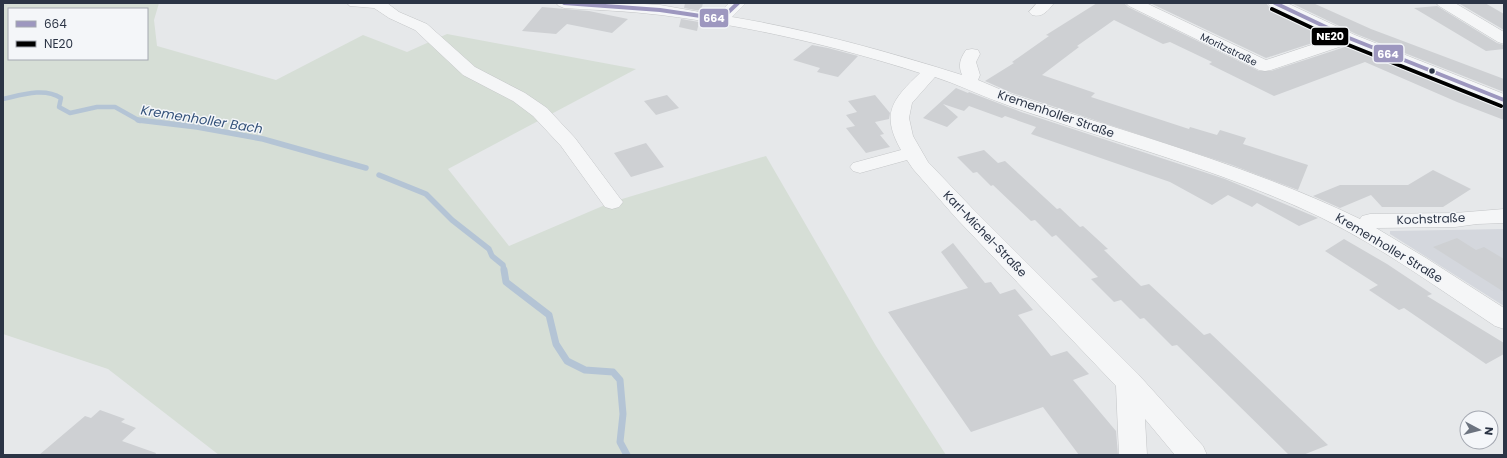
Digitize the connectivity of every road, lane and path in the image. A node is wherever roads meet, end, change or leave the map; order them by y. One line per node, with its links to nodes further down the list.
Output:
1 (355, 3): 2 (street)
2 (377, 3): 17 (street)
3 (571, 3): 8 (street, Kremenholler Straße)
4 (738, 3): 8 (street)
5 (1134, 3): 9 (street, Moritzstraße)
6 (1275, 3): 9 (street)
7 (1444, 3): 10 (street)
8 (721, 20): 12 (street, Kremenholler Straße)
9 (1349, 38): 14 (street)
10 (1504, 39)
11 (972, 54): 13 (street)
12 (932, 72): 13 (street, Kremenholler Straße); 15 (street, Karl-Michel-Straße)
13 (968, 82): 19 (street, Kremenholler Straße)
14 (1504, 100)
15 (912, 153): 16 (street); 21 (street, Karl-Michel-Straße)
16 (860, 167)
17 (612, 202)
18 (1504, 216): 19 (street, Kochstraße)
19 (1363, 230): 20 (street, Kremenholler Straße)
20 (1504, 320)
21 (1128, 382): 22 (street); 23 (street, Karl-Michel-Straße)
22 (1133, 455)
23 (1193, 455)

